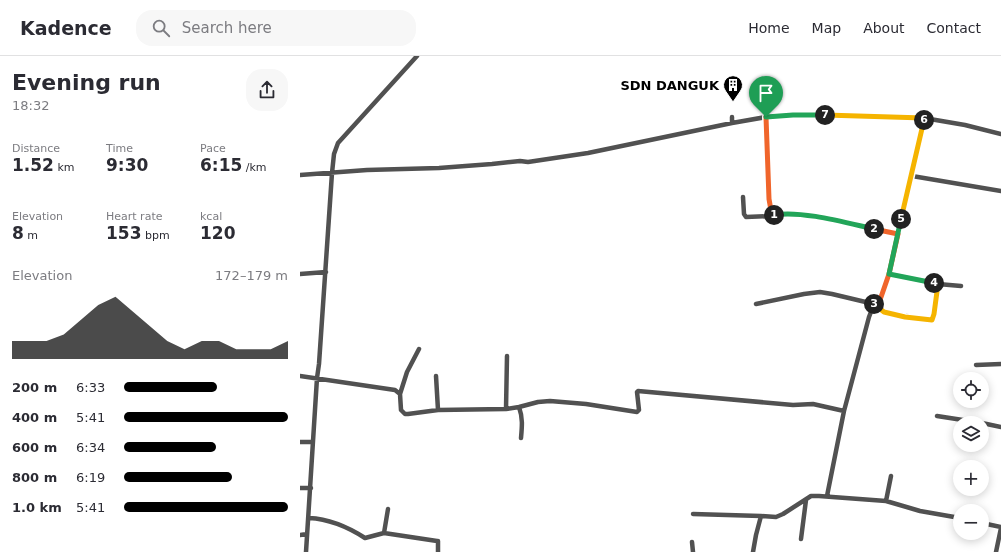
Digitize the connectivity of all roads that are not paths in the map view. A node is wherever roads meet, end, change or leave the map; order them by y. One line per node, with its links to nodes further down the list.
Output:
1 (417, 56): 7 (street)
2 (732, 117): 5 (street)
3 (766, 117): 4 (street); 5 (street); 12 (street)
4 (924, 118): 6 (street); 9 (street)
5 (732, 123): 7 (street)
6 (1001, 134)
7 (332, 173): 8 (street); 14 (street)
8 (300, 175)
9 (912, 176): 10 (street); 13 (street)
10 (1001, 191)
11 (743, 197): 12 (street)
12 (772, 216): 13 (street)
13 (898, 234): 16 (street)
14 (326, 272): 15 (street); 27 (street)
15 (300, 274)
16 (889, 274): 17 (street); 20 (street)
17 (938, 284): 18 (street); 20 (street)
18 (961, 286)
19 (756, 304): 20 (street)
20 (874, 304): 32 (street)
21 (419, 349): 28 (street)
22 (507, 356): 30 (street)
23 (1001, 364): 24 (street)
24 (976, 365)
25 (300, 376): 27 (street)
26 (436, 376): 31 (street)
27 (317, 378): 28 (street); 39 (street)
28 (400, 394): 31 (street)
29 (519, 407): 30 (street); 32 (street); 37 (street)
30 (506, 409): 31 (street)
31 (438, 410)
32 (844, 411): 43 (street)
33 (937, 416): 34 (street)
34 (953, 418)
35 (989, 424): 36 (street)
36 (1001, 426)
37 (521, 438)
38 (300, 442): 39 (street)
39 (313, 442): 42 (street)
40 (891, 476): 45 (street)
41 (300, 488): 42 (street)
42 (311, 488): 50 (street)
43 (827, 496): 44 (street); 45 (street)
44 (806, 500): 48 (street); 56 (street)
45 (886, 501): 49 (street)
46 (388, 509): 53 (street)
47 (693, 514): 48 (street)
48 (761, 516): 61 (street)
49 (953, 517)
50 (309, 518): 53 (street); 54 (street)
51 (989, 525): 52 (street)
52 (1001, 528): 62 (street)
53 (384, 533): 59 (street)
54 (307, 534): 55 (street); 58 (street)
55 (300, 535)
56 (801, 539)
57 (692, 542): 60 (street)
58 (306, 552)
59 (438, 552)
60 (693, 552)
61 (753, 552)
62 (996, 552)

